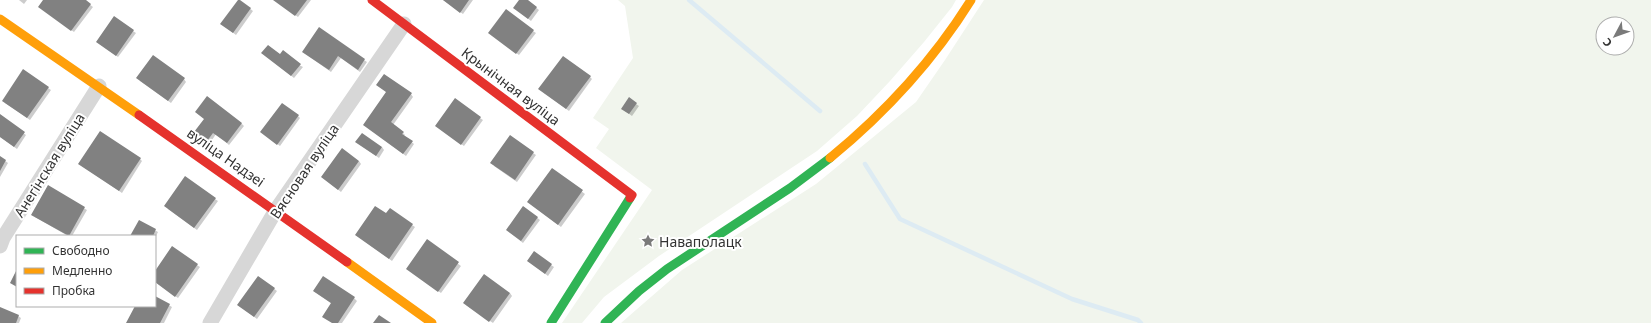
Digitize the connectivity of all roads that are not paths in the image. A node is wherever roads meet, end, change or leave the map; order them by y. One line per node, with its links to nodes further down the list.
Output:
1 (372, 0): 4 (street, Крынічная вуліца)
2 (971, 0): 11 (street)
3 (0, 19): 5 (street, вуліца Надзеі)
4 (404, 24): 6 (street, Вясновая вуліца); 10 (street, Крынічная вуліца)
5 (99, 86): 6 (street, вуліца Надзеі); 7 (street, Анегінская вуліца)
6 (276, 210): 8 (street, Вясновая вуліца); 9 (street, вуліца Надзеі)
7 (0, 246)
8 (210, 323)
9 (432, 323)
10 (551, 323)
11 (605, 323)

